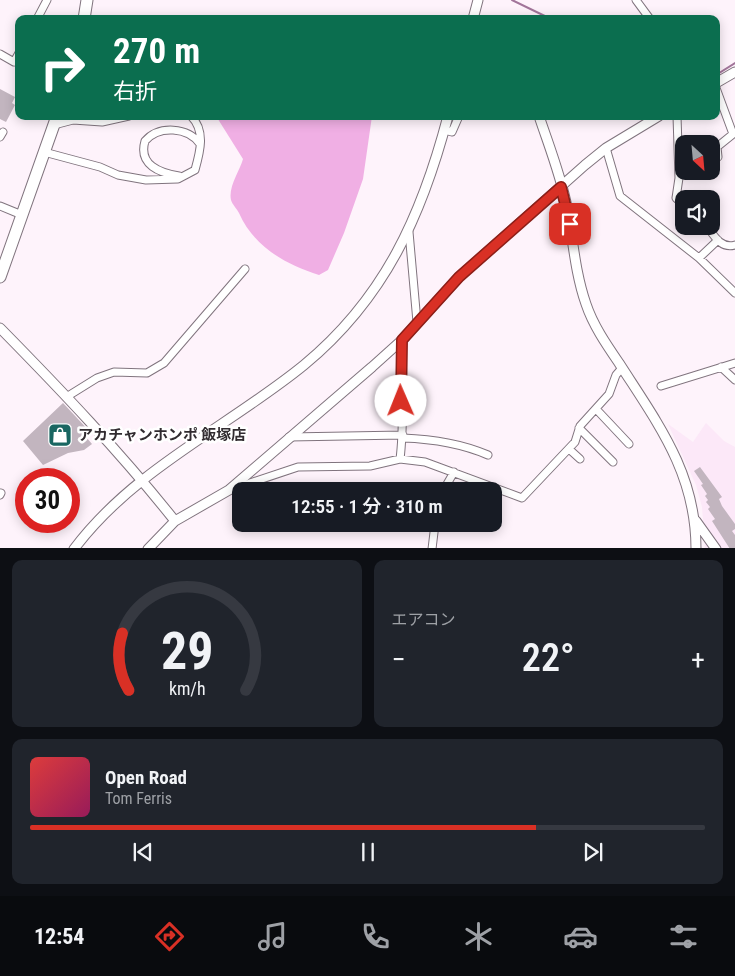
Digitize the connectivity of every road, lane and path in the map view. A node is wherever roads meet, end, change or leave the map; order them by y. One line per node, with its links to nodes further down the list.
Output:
1 (47, 0): 5 (street)
2 (87, 0): 6 (highway)
3 (478, 0): 7 (street)
4 (636, 0): 8 (street)
5 (39, 15)
6 (85, 15)
7 (474, 15)
8 (647, 15)
9 (0, 54): 10 (street)
10 (15, 62)
11 (735, 72): 12 (street)
12 (720, 81)
13 (720, 98): 25 (street)
14 (73, 120): 23 (street)
15 (73, 120): 16 (street)
16 (111, 120)
17 (194, 120): 26 (street)
18 (447, 120): 24 (street)
19 (457, 120): 24 (street)
20 (541, 120): 31 (street)
21 (653, 120): 28 (street)
22 (677, 120): 32 (street)
23 (55, 121): 29 (highway)
24 (444, 130): 35 (street)
25 (734, 134): 27 (street)
26 (200, 145): 30 (street); 30 (street)
27 (720, 146)
28 (606, 148): 31 (street); 39 (street)
29 (44, 152): 30 (street); 34 (highway)
30 (184, 177)
31 (561, 187): 43 (street); 48 (street)
32 (676, 190)
33 (0, 206): 34 (street)
34 (22, 215): 41 (highway)
35 (409, 232): 43 (street); 63 (street)
36 (714, 235): 37 (street)
37 (718, 240): 38 (street); 39 (street)
38 (735, 245)
39 (699, 258): 42 (street)
40 (244, 269): 51 (street)
41 (0, 277)
42 (735, 293)
43 (418, 322): 45 (street)
44 (0, 328): 51 (street)
45 (402, 340): 54 (street); 55 (street)
46 (735, 363): 47 (street)
47 (721, 367): 49 (street); 50 (street)
48 (622, 368): 52 (street); 66 (street)
49 (735, 380)
50 (661, 386)
51 (68, 396): 63 (street)
52 (596, 410): 53 (street); 56 (street)
53 (580, 428): 57 (street); 61 (street)
54 (403, 436): 55 (street); 58 (street); 59 (street)
55 (290, 437): 65 (street)
56 (629, 444)
57 (569, 449): 60 (street); 62 (street)
58 (488, 455)
59 (400, 459): 62 (street); 65 (street)
60 (580, 459)
61 (613, 462)
62 (454, 472): 64 (street)
63 (142, 479): 67 (street); 69 (street)
64 (448, 482)
65 (229, 490): 67 (street)
66 (695, 519): 72 (street); 73 (street)
67 (175, 521): 70 (street)
68 (434, 532): 71 (street)
69 (74, 548)
70 (148, 548)
71 (432, 548)
72 (696, 548)
73 (716, 548)

